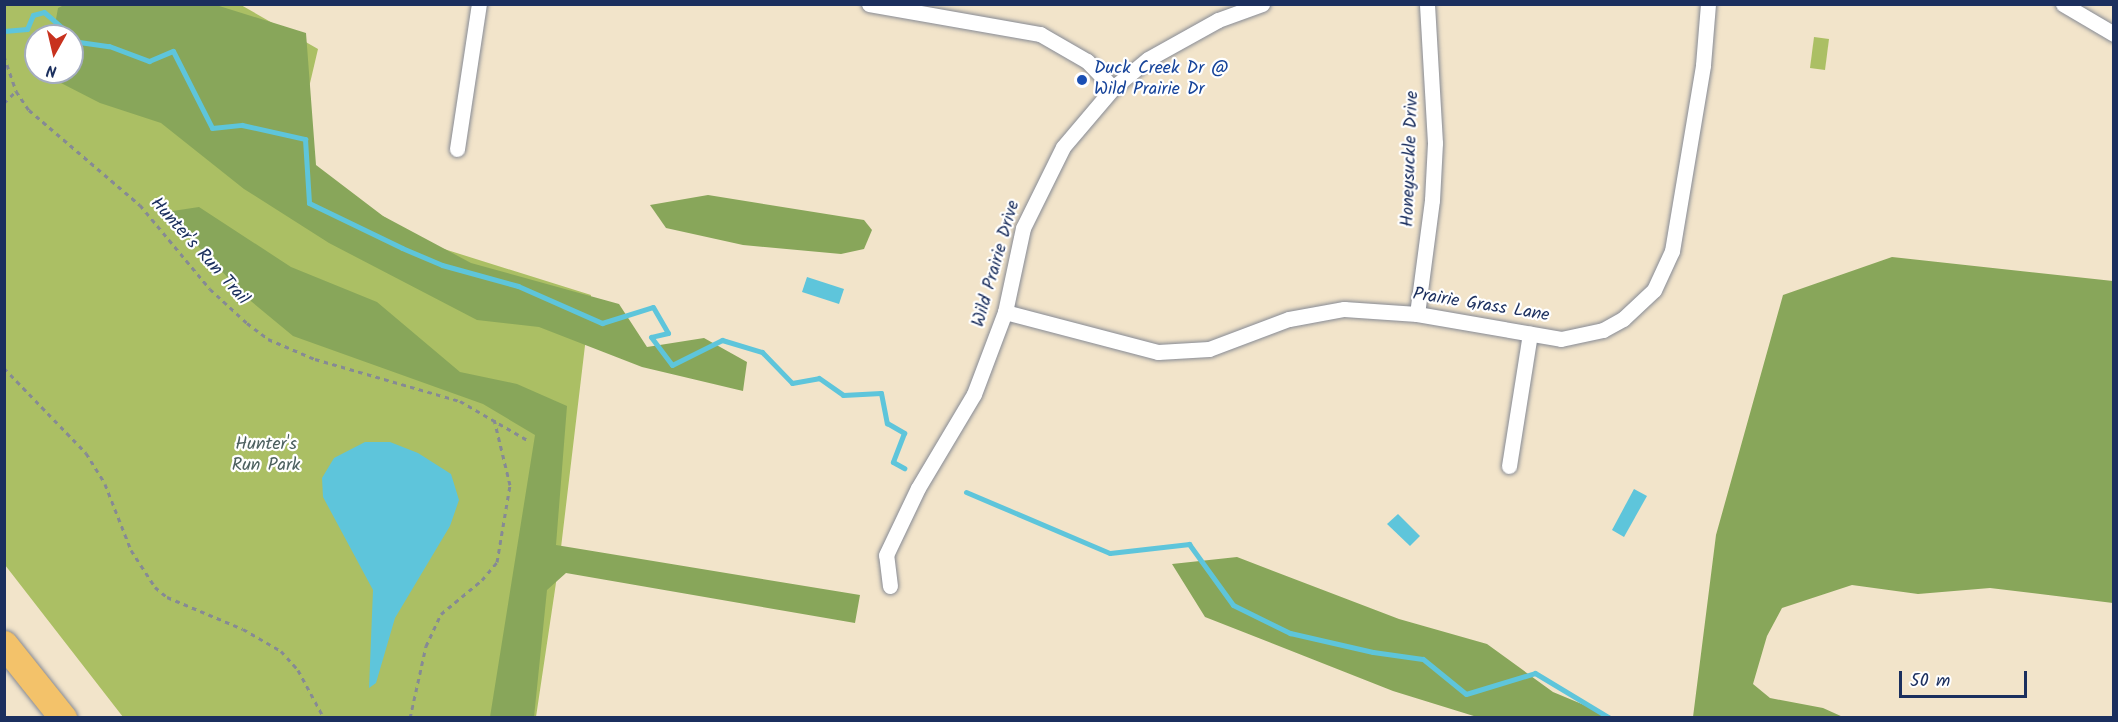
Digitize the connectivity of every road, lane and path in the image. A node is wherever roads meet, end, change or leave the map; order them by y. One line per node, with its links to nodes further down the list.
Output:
1 (479, 4): 14 (street)
2 (869, 4): 7 (street)
3 (1262, 4): 11 (street, Wild Prairie Drive)
4 (1427, 4): 16 (street, Honeysuckle Drive)
5 (1708, 4): 17 (street, Prairie Grass Lane)
6 (2063, 4): 9 (street)
7 (907, 7): 8 (street)
8 (951, 11): 11 (street)
9 (2114, 34)
10 (4, 56): 12 (path, Hunter's Run Trail)
11 (1113, 88): 15 (street, Wild Prairie Drive)
12 (16, 91): 13 (path); 19 (path, Hunter's Run Trail)
13 (4, 103)
14 (458, 149)
15 (1005, 312): 16 (street, Prairie Grass Lane); 22 (street, Wild Prairie Drive)
16 (1417, 314): 17 (street, Prairie Grass Lane)
17 (1530, 334): 21 (street)
18 (4, 368): 25 (path)
19 (494, 419): 20 (path, Hunter's Run Trail); 26 (path)
20 (529, 441)
21 (1509, 466)
22 (890, 586)
23 (4, 644): 24 (highway)
24 (63, 717)
25 (324, 717)
26 (410, 717)

